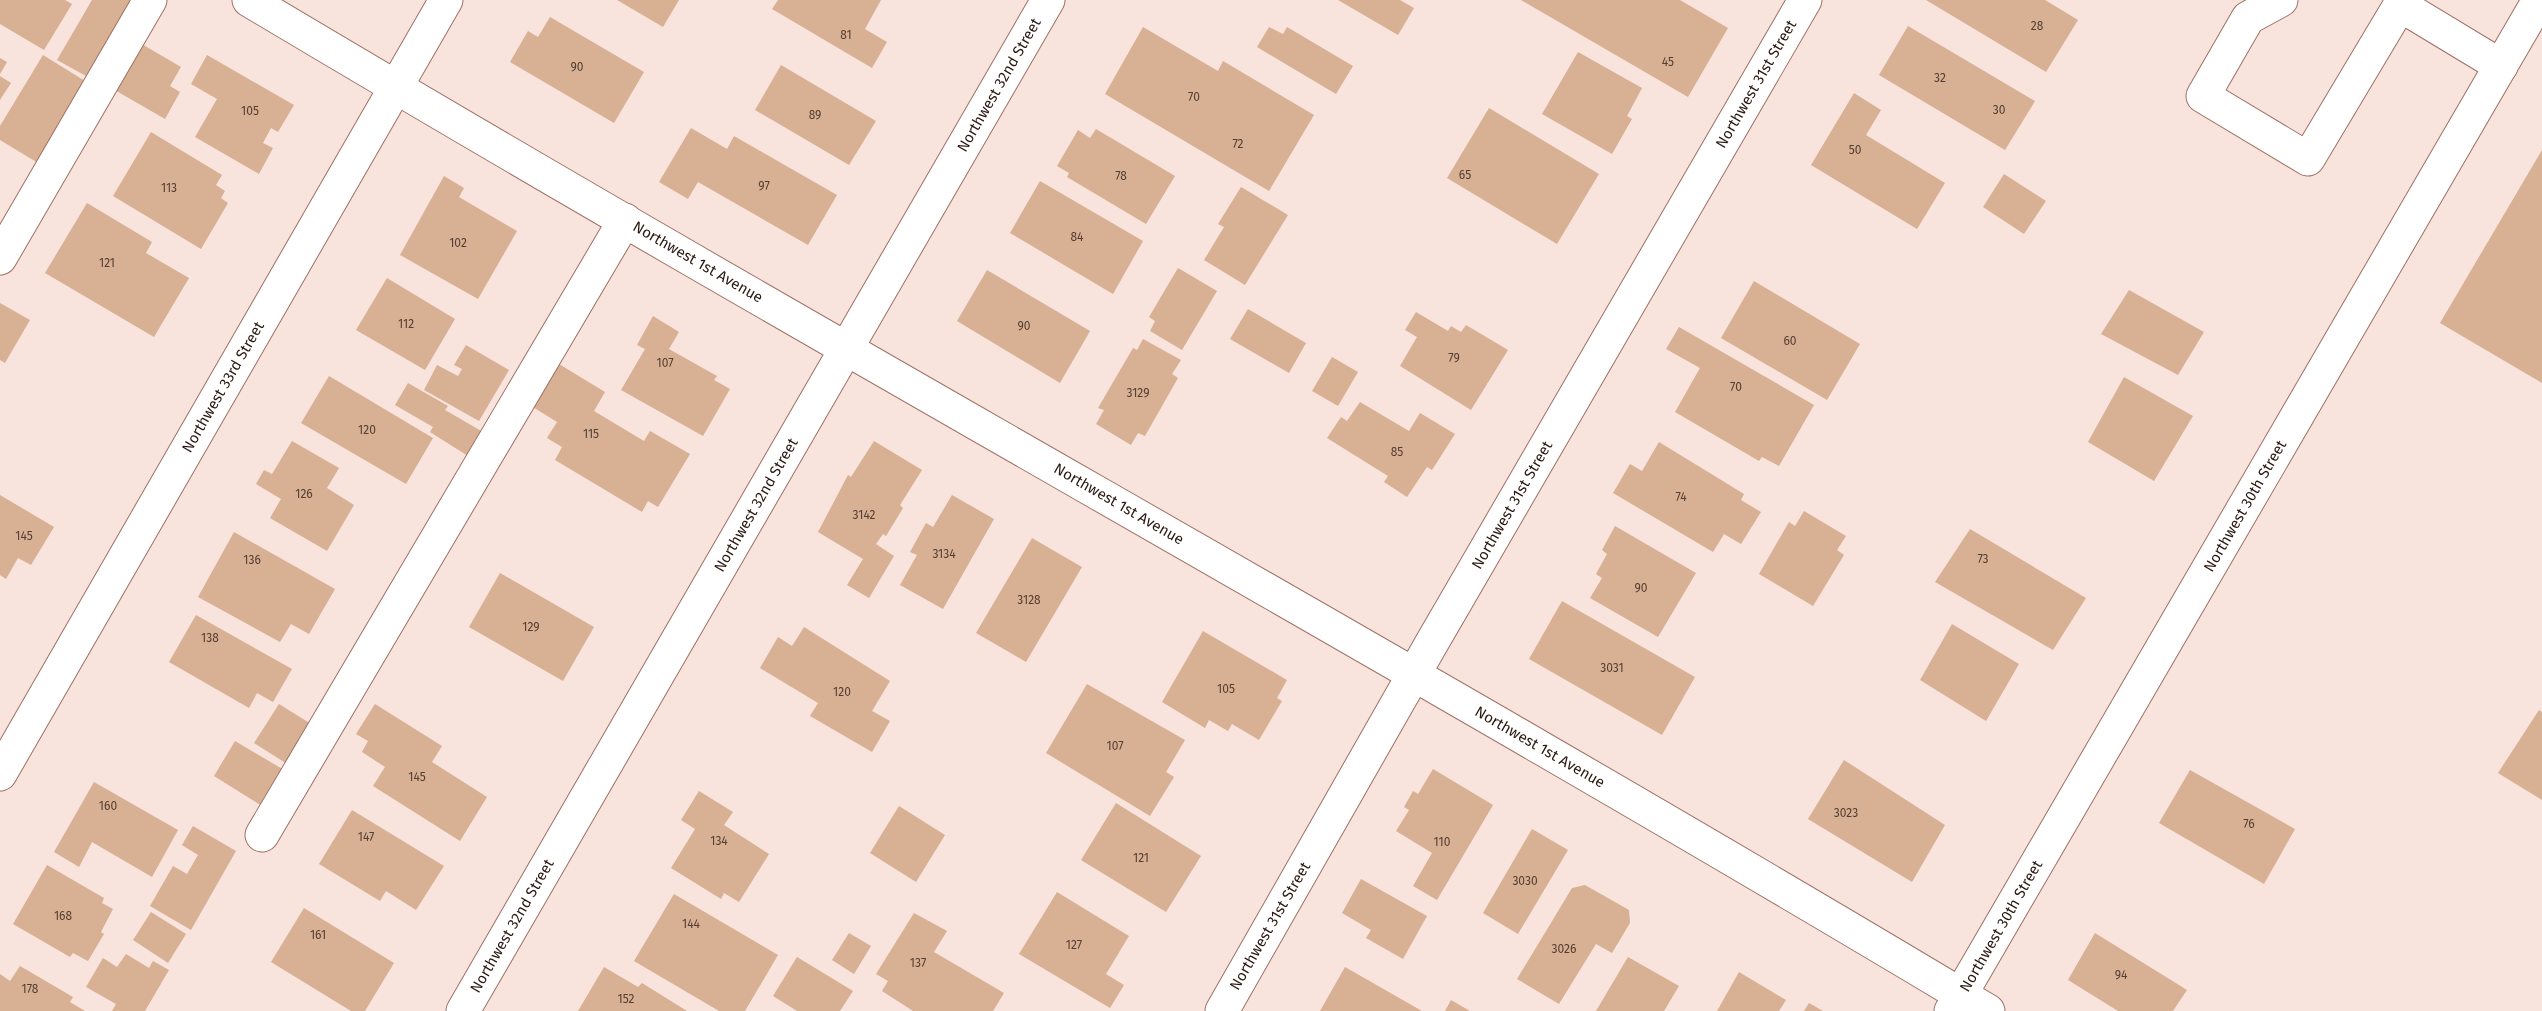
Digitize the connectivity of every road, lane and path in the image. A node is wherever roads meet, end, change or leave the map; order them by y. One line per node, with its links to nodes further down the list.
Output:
1 (150, 0): 11 (street)
2 (249, 0): 9 (street, Northwest 1st Avenue)
3 (446, 0): 9 (street, Northwest 33rd Street)
4 (1048, 0): 12 (street, Northwest 32nd Street)
5 (1805, 0): 13 (street, Northwest 31st Street)
6 (2281, 0): 8 (street)
7 (2539, 0): 8 (street, Northwest 30th Street)
8 (2501, 66): 16 (street, Northwest 30th Street)
9 (396, 87): 10 (street, Northwest 1st Avenue); 14 (street, Northwest 33rd Street)
10 (625, 220): 12 (street, Northwest 1st Avenue); 15 (street)
11 (0, 258)
12 (847, 347): 13 (street, Northwest 1st Avenue); 17 (street, Northwest 32nd Street)
13 (1414, 674): 16 (street, Northwest 1st Avenue); 18 (street, Northwest 31st Street)
14 (0, 774)
15 (262, 835)
16 (1956, 1003): 19 (street, Northwest 1st Avenue)
17 (463, 1011)
18 (1222, 1011)
19 (1988, 1011)

